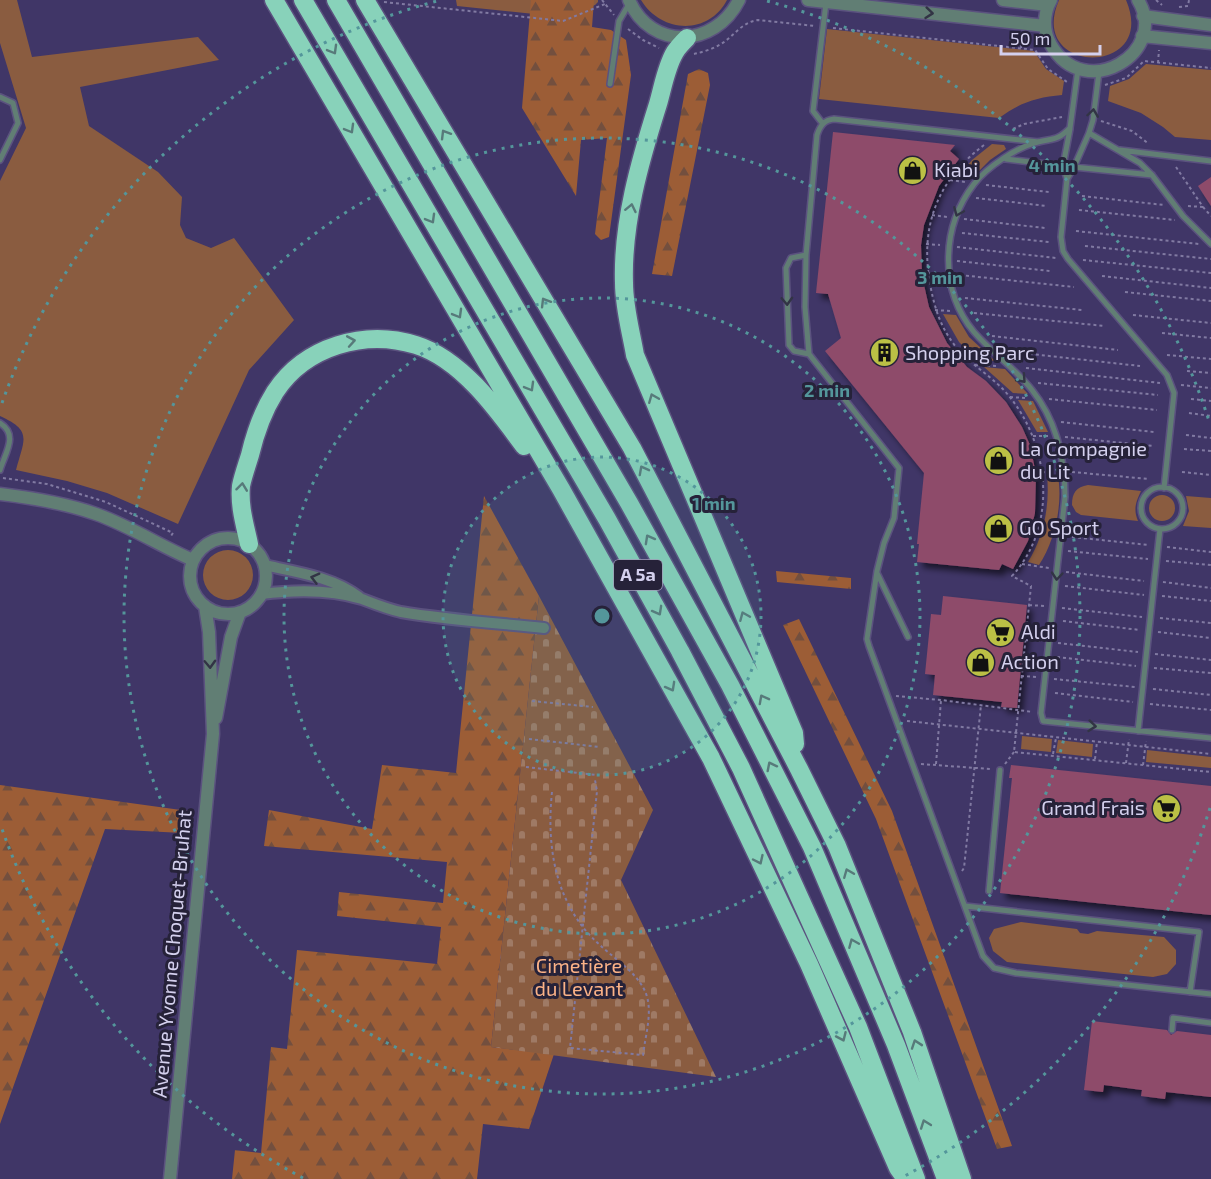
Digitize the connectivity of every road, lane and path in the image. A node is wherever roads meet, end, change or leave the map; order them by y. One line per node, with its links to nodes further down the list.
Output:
1 (303, 0): 220 (highway, A 5a, one-way to 220)
2 (336, 0): 221 (highway, A 5a, one-way to 2)
3 (602, 0): 10 (path)
4 (739, 0): 23 (street)
5 (808, 0): 13 (street)
6 (1003, 0): 14 (street)
7 (1137, 0): 17 (street)
8 (1156, 0): 15 (path)
9 (1189, 0): 16 (path)
10 (372, 1): 204 (highway, one-way to 10)
11 (630, 1): 23 (street); 28 (lane)
12 (274, 2): 131 (highway, one-way to 131)
13 (826, 2): 20 (street, one-way to 20); 21 (lane)
14 (1049, 2): 20 (street)
15 (1165, 6)
16 (1177, 7)
17 (1143, 16): 19 (street); 22 (street)
18 (758, 20): 21 (path)
19 (1211, 25)
20 (1045, 26): 26 (street)
21 (823, 27): 29 (path); 34 (lane)
22 (1142, 36): 24 (street); 27 (street)
23 (687, 38): 204 (highway, one-way to 23)
24 (1211, 43)
25 (1211, 68): 30 (path)
26 (1078, 69): 27 (street); 29 (lane)
27 (1099, 72): 30 (lane)
28 (610, 84)
29 (1077, 84): 32 (lane)
30 (1096, 86): 33 (lane, one-way to 30)
31 (0, 97): 42 (lane)
32 (1072, 117): 35 (lane); 37 (path)
33 (1093, 120): 36 (lane); 40 (path)
34 (823, 124): 37 (lane); 70 (lane)
35 (1070, 128): 38 (lane); 44 (lane)
36 (1089, 133): 39 (lane); 45 (lane)
37 (997, 137): 38 (lane); 48 (path)
38 (1039, 142): 41 (lane)
39 (1117, 149): 40 (lane); 46 (lane)
40 (1164, 156): 43 (lane); 55 (path)
41 (1004, 159): 44 (lane); 49 (lane)
42 (0, 160)
43 (1211, 160)
44 (1064, 166): 47 (lane)
45 (1074, 167): 46 (lane); 47 (lane)
46 (1152, 174): 53 (lane)
47 (1066, 179): 104 (lane)
48 (950, 180): 49 (path); 57 (path)
49 (975, 183): 50 (path); 59 (lane, one-way to 59)
50 (1049, 192)
51 (1082, 196): 53 (path)
52 (974, 198): 54 (path)
53 (1175, 205): 55 (path); 68 (lane)
54 (1047, 206)
55 (1203, 207): 58 (path)
56 (1079, 210): 60 (path)
57 (932, 215): 59 (path); 73 (path)
58 (1211, 216)
59 (956, 218): 61 (path); 74 (lane)
60 (1178, 220)
61 (1045, 228)
62 (1076, 231): 67 (path)
63 (958, 233): 66 (path)
64 (1192, 236): 67 (path)
65 (957, 240): 72 (path)
66 (1049, 242)
67 (1199, 244): 68 (path)
68 (1208, 244)
69 (1085, 246): 71 (path)
70 (806, 255): 93 (lane); 93 (lane, one-way to 93)
71 (1211, 260)
72 (1050, 271)
73 (927, 273): 74 (path); 82 (path)
74 (950, 276): 84 (lane)
75 (1102, 276): 78 (path)
76 (958, 283): 77 (path)
77 (1074, 287)
78 (1211, 288)
79 (1125, 292): 81 (path)
80 (963, 297): 83 (path)
81 (1211, 301)
82 (935, 310): 84 (path); 96 (path)
83 (1082, 310)
84 (961, 312): 98 (lane)
85 (1133, 315): 87 (path)
86 (976, 321): 88 (path)
87 (1211, 323)
88 (1105, 326)
89 (1162, 333): 91 (path)
90 (987, 336): 92 (path)
91 (1211, 338)
92 (1118, 350)
93 (809, 354): 143 (lane)
94 (1167, 355): 95 (path)
95 (1211, 359)
96 (974, 365): 98 (path); 107 (path)
97 (1140, 366): 99 (path)
98 (1012, 367): 108 (lane, one-way to 108)
99 (1024, 368): 101 (path); 104 (path)
100 (1187, 371): 102 (path)
101 (1028, 373)
102 (1211, 374)
103 (1036, 383): 106 (path)
104 (1172, 384): 105 (path); 130 (lane)
105 (1211, 388)
106 (1158, 396)
107 (1010, 397): 108 (path); 119 (path)
108 (1038, 399): 120 (lane)
109 (1191, 399): 110 (path)
110 (1211, 401)
111 (1051, 405): 112 (path)
112 (1157, 410)
113 (1188, 413): 114 (path)
114 (1211, 416)
115 (1059, 422): 117 (path)
116 (0, 423): 125 (lane)
117 (1154, 432)
118 (1186, 435): 121 (path)
119 (1033, 436): 120 (path); 139 (path)
120 (1057, 436): 122 (path); 127 (lane)
121 (1211, 438)
122 (1153, 446)
123 (1184, 449): 124 (path)
124 (1211, 451)
125 (0, 471)
126 (1182, 472): 128 (path)
127 (1065, 473): 129 (path); 142 (lane)
128 (1211, 475)
129 (1149, 479)
130 (1164, 488): 133 (lane); 133 (lane)
131 (561, 489): 135 (highway, one-way to 131); 219 (highway, one-way to 219)
132 (0, 494): 138 (street)
133 (1160, 529): 154 (lane)
134 (1072, 537): 136 (path)
135 (249, 544): 138 (street); 140 (street)
136 (1068, 551)
137 (1211, 552): 141 (path)
138 (193, 560): 150 (street)
139 (1022, 564): 142 (path); 149 (path)
140 (264, 565): 146 (street); 147 (street, one-way to 140)
141 (1211, 565)
142 (1057, 570): 144 (path); 151 (lane, one-way to 151)
143 (877, 571): 158 (lane); 170 (lane)
144 (1065, 586)
145 (1211, 588): 148 (path)
146 (261, 594): 147 (street); 152 (street)
147 (362, 599): 157 (street)
148 (1211, 601)
149 (1029, 605): 151 (path); 160 (path)
150 (205, 606): 152 (street); 185 (street, Avenue Yvonne Choquet-Bruhat, one-way to 185)
151 (1053, 607): 153 (path); 161 (lane)
152 (240, 612): 185 (street, Avenue Yvonne Choquet-Bruhat)
153 (1142, 616): 154 (path); 155 (path)
154 (1150, 617): 168 (lane)
155 (1063, 621)
156 (1211, 623): 159 (path)
157 (544, 628)
158 (908, 637)
159 (1211, 638)
160 (1025, 640): 161 (path); 165 (path)
161 (1049, 642): 162 (path); 166 (lane)
162 (1058, 657)
163 (1211, 660): 164 (path)
164 (1211, 673)
165 (1022, 676): 166 (path); 177 (path)
166 (1045, 678): 167 (path); 178 (lane)
167 (1134, 687): 168 (path); 169 (path)
168 (1142, 688): 183 (lane)
169 (1055, 693)
170 (887, 695): 172 (path); 179 (lane)
171 (1211, 695): 176 (path)
172 (941, 700): 174 (path); 180 (path)
173 (532, 701): 175 (path)
174 (981, 705): 177 (path); 181 (path)
175 (593, 707)
176 (1211, 710)
177 (1018, 711): 178 (path); 186 (path)
178 (1041, 713): 182 (lane, one-way to 182)
179 (896, 720): 180 (path); 198 (lane)
180 (938, 725): 181 (path); 200 (path)
181 (978, 729): 186 (path); 203 (path)
182 (1129, 730): 183 (lane); 191 (path)
183 (1138, 731): 184 (lane)
184 (1147, 732): 188 (lane); 193 (path)
185 (213, 734): 218 (street, Avenue Yvonne Choquet-Bruhat)
186 (1016, 734): 187 (path); 194 (path)
187 (1056, 738): 190 (path); 195 (path)
188 (1211, 738)
189 (529, 739): 192 (path)
190 (1097, 742): 191 (path); 197 (path)
191 (1128, 746): 193 (path); 199 (path)
192 (600, 747)
193 (1145, 747): 196 (path); 201 (path)
194 (1014, 752): 195 (path); 205 (path)
195 (1053, 754): 197 (path)
196 (1211, 754)
197 (1095, 759): 199 (path)
198 (912, 763): 200 (path); 210 (lane)
199 (1126, 763): 201 (path)
200 (936, 764): 203 (path)
201 (1143, 765): 206 (path)
202 (526, 767): 207 (path)
203 (974, 768): 205 (path); 210 (path)
204 (800, 769): 222 (highway, one-way to 204)
205 (1000, 770): 211 (lane)
206 (1211, 772)
207 (596, 775)
208 (595, 780): 213 (path)
209 (552, 792): 213 (path)
210 (956, 881): 212 (lane)
211 (989, 891)
212 (965, 906): 214 (lane); 214 (lane)
213 (582, 927): 213 (path)
214 (1190, 992): 215 (lane)
215 (1211, 994)
216 (1211, 1023): 217 (lane)
217 (1172, 1030)
218 (170, 1179)
219 (906, 1179)
220 (916, 1179)
221 (946, 1179)
222 (962, 1179)

